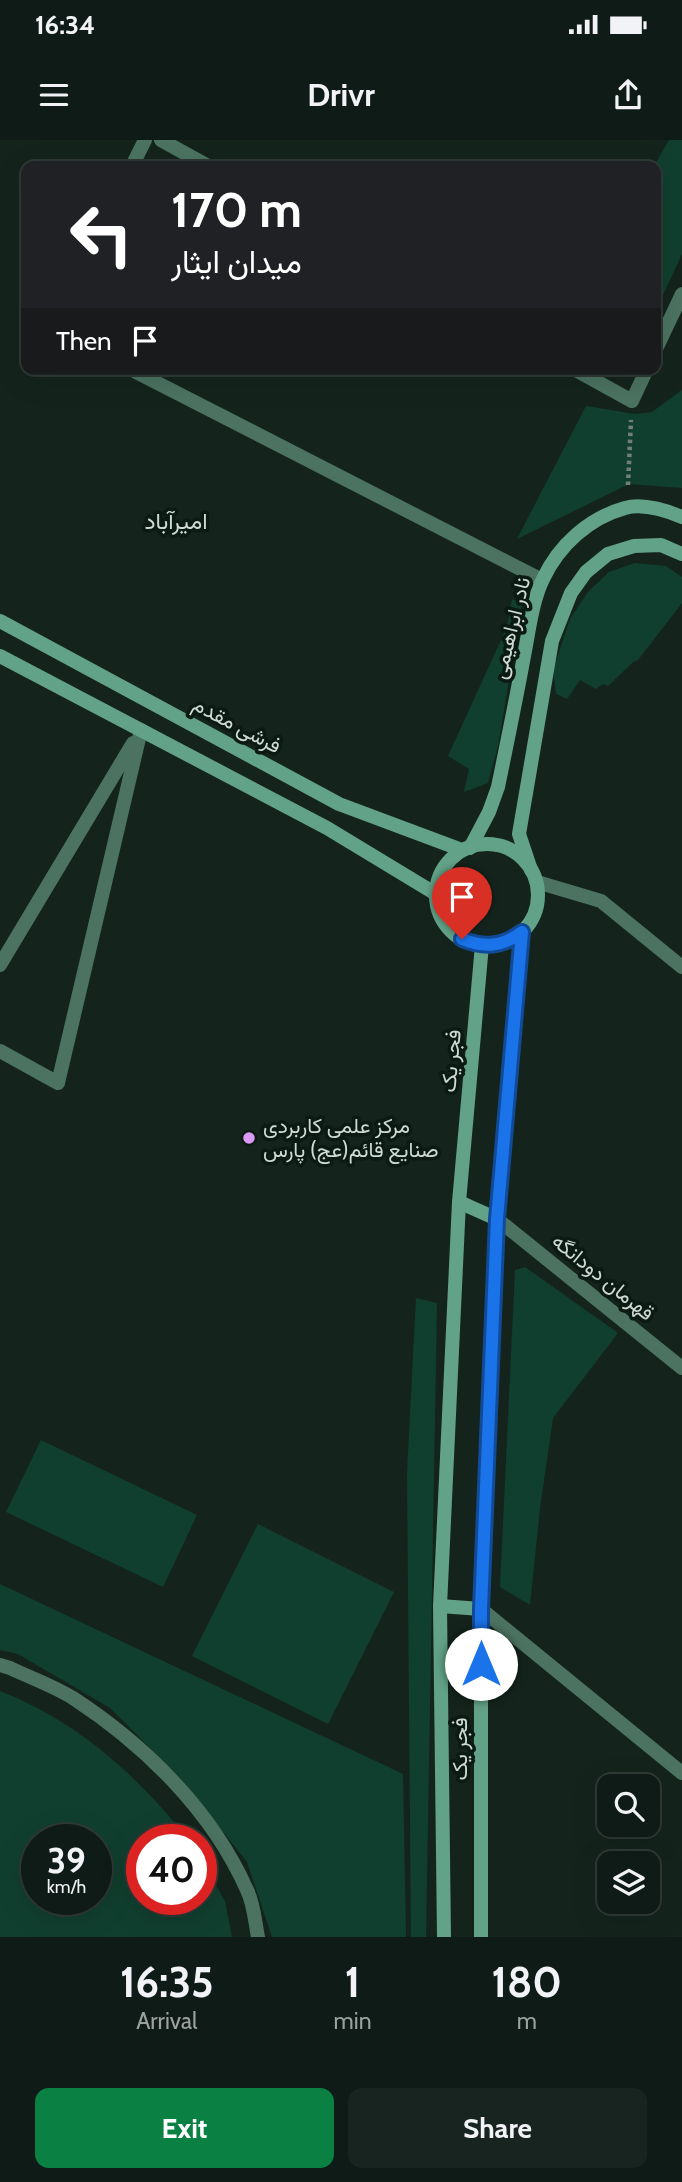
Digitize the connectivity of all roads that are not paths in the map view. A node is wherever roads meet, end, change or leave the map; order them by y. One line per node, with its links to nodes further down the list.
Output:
1 (145, 140): 3 (street)
2 (161, 140): 4 (street)
3 (134, 161)
4 (199, 161)
5 (682, 294): 6 (street)
6 (661, 338)
7 (142, 375): 12 (street)
8 (585, 375): 9 (street)
9 (644, 375)
10 (682, 517): 12 (street, نادر ابراهیمی)
11 (682, 554): 17 (street, نادر ابراهیمی)
12 (542, 580): 16 (street, نادر ابراهیمی)
13 (0, 621): 16 (street, فرشی مقدم)
14 (0, 656): 15 (street)
15 (141, 730): 18 (street); 21 (street); 23 (street)
16 (466, 849): 17 (street); 18 (street)
17 (534, 876): 19 (street); 22 (street)
18 (436, 894): 20 (street)
19 (522, 932): 20 (street); 25 (street, فجر یک)
20 (482, 945): 24 (street, فجر یک)
21 (0, 965)
22 (682, 967)
23 (0, 1051)
24 (459, 1202): 25 (street); 27 (street, فجر یک)
25 (497, 1219): 26 (street, قهرمان دودانگه); 28 (street, فجر یک)
26 (682, 1368)
27 (440, 1606): 28 (street); 32 (street, فجر یک)
28 (481, 1609): 30 (street); 33 (street, فجر یک)
29 (0, 1665): 31 (street)
30 (682, 1773)
31 (258, 1937)
32 (444, 1937)
33 (481, 1937)

